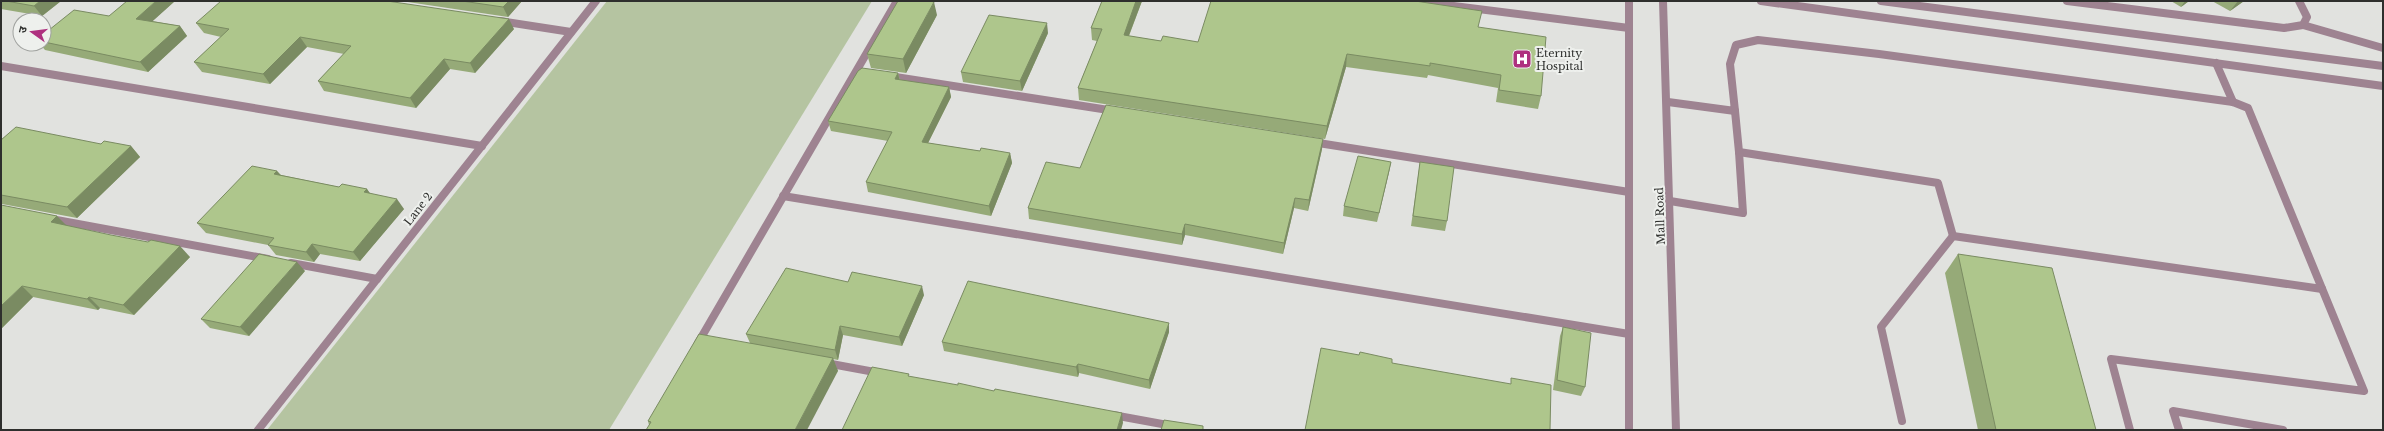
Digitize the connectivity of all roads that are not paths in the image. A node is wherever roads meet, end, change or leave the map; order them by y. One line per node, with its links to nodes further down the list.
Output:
1 (596, 1): 14 (street, Lane 2)
2 (897, 1): 19 (street)
3 (1414, 1): 13 (street)
4 (1629, 1): 13 (street)
5 (1663, 1): 23 (street, Mall Road)
6 (1761, 1): 16 (street)
7 (1881, 1): 10 (street)
8 (2067, 1): 12 (street)
9 (2299, 1): 12 (street)
10 (1901, 2): 18 (street)
11 (494, 20): 14 (street)
12 (2303, 25): 15 (street)
13 (1629, 28): 30 (street)
14 (571, 32): 28 (street, Lane 2)
15 (2383, 48)
16 (2216, 63): 22 (street); 24 (street)
17 (1, 66): 28 (street)
18 (2383, 66)
19 (857, 71): 20 (street); 31 (street)
20 (868, 72)
21 (884, 75): 26 (street)
22 (2383, 86)
23 (1668, 102): 25 (street); 32 (street, Mall Road)
24 (2233, 102): 25 (street); 36 (street)
25 (1735, 111): 29 (street)
26 (1126, 113)
27 (1306, 141): 30 (street)
28 (482, 146): 35 (street, Lane 2)
29 (1739, 152): 32 (street); 34 (street)
30 (1629, 192): 37 (street)
31 (783, 196): 37 (street); 38 (street)
32 (1670, 201): 48 (street, Mall Road)
33 (40, 217): 35 (street)
34 (1953, 236): 36 (street); 44 (street)
35 (377, 279): 46 (street, Lane 2)
36 (2322, 289): 49 (street)
37 (1629, 334): 47 (street)
38 (699, 340): 39 (street); 40 (street)
39 (712, 342)
40 (692, 353)
41 (820, 362): 42 (street)
42 (890, 375)
43 (1101, 413): 45 (street)
44 (1902, 421)
45 (1180, 427)
46 (258, 430)
47 (1630, 430)
48 (1676, 430)
49 (2130, 430)
50 (2179, 430): 51 (street)
51 (2282, 430)

